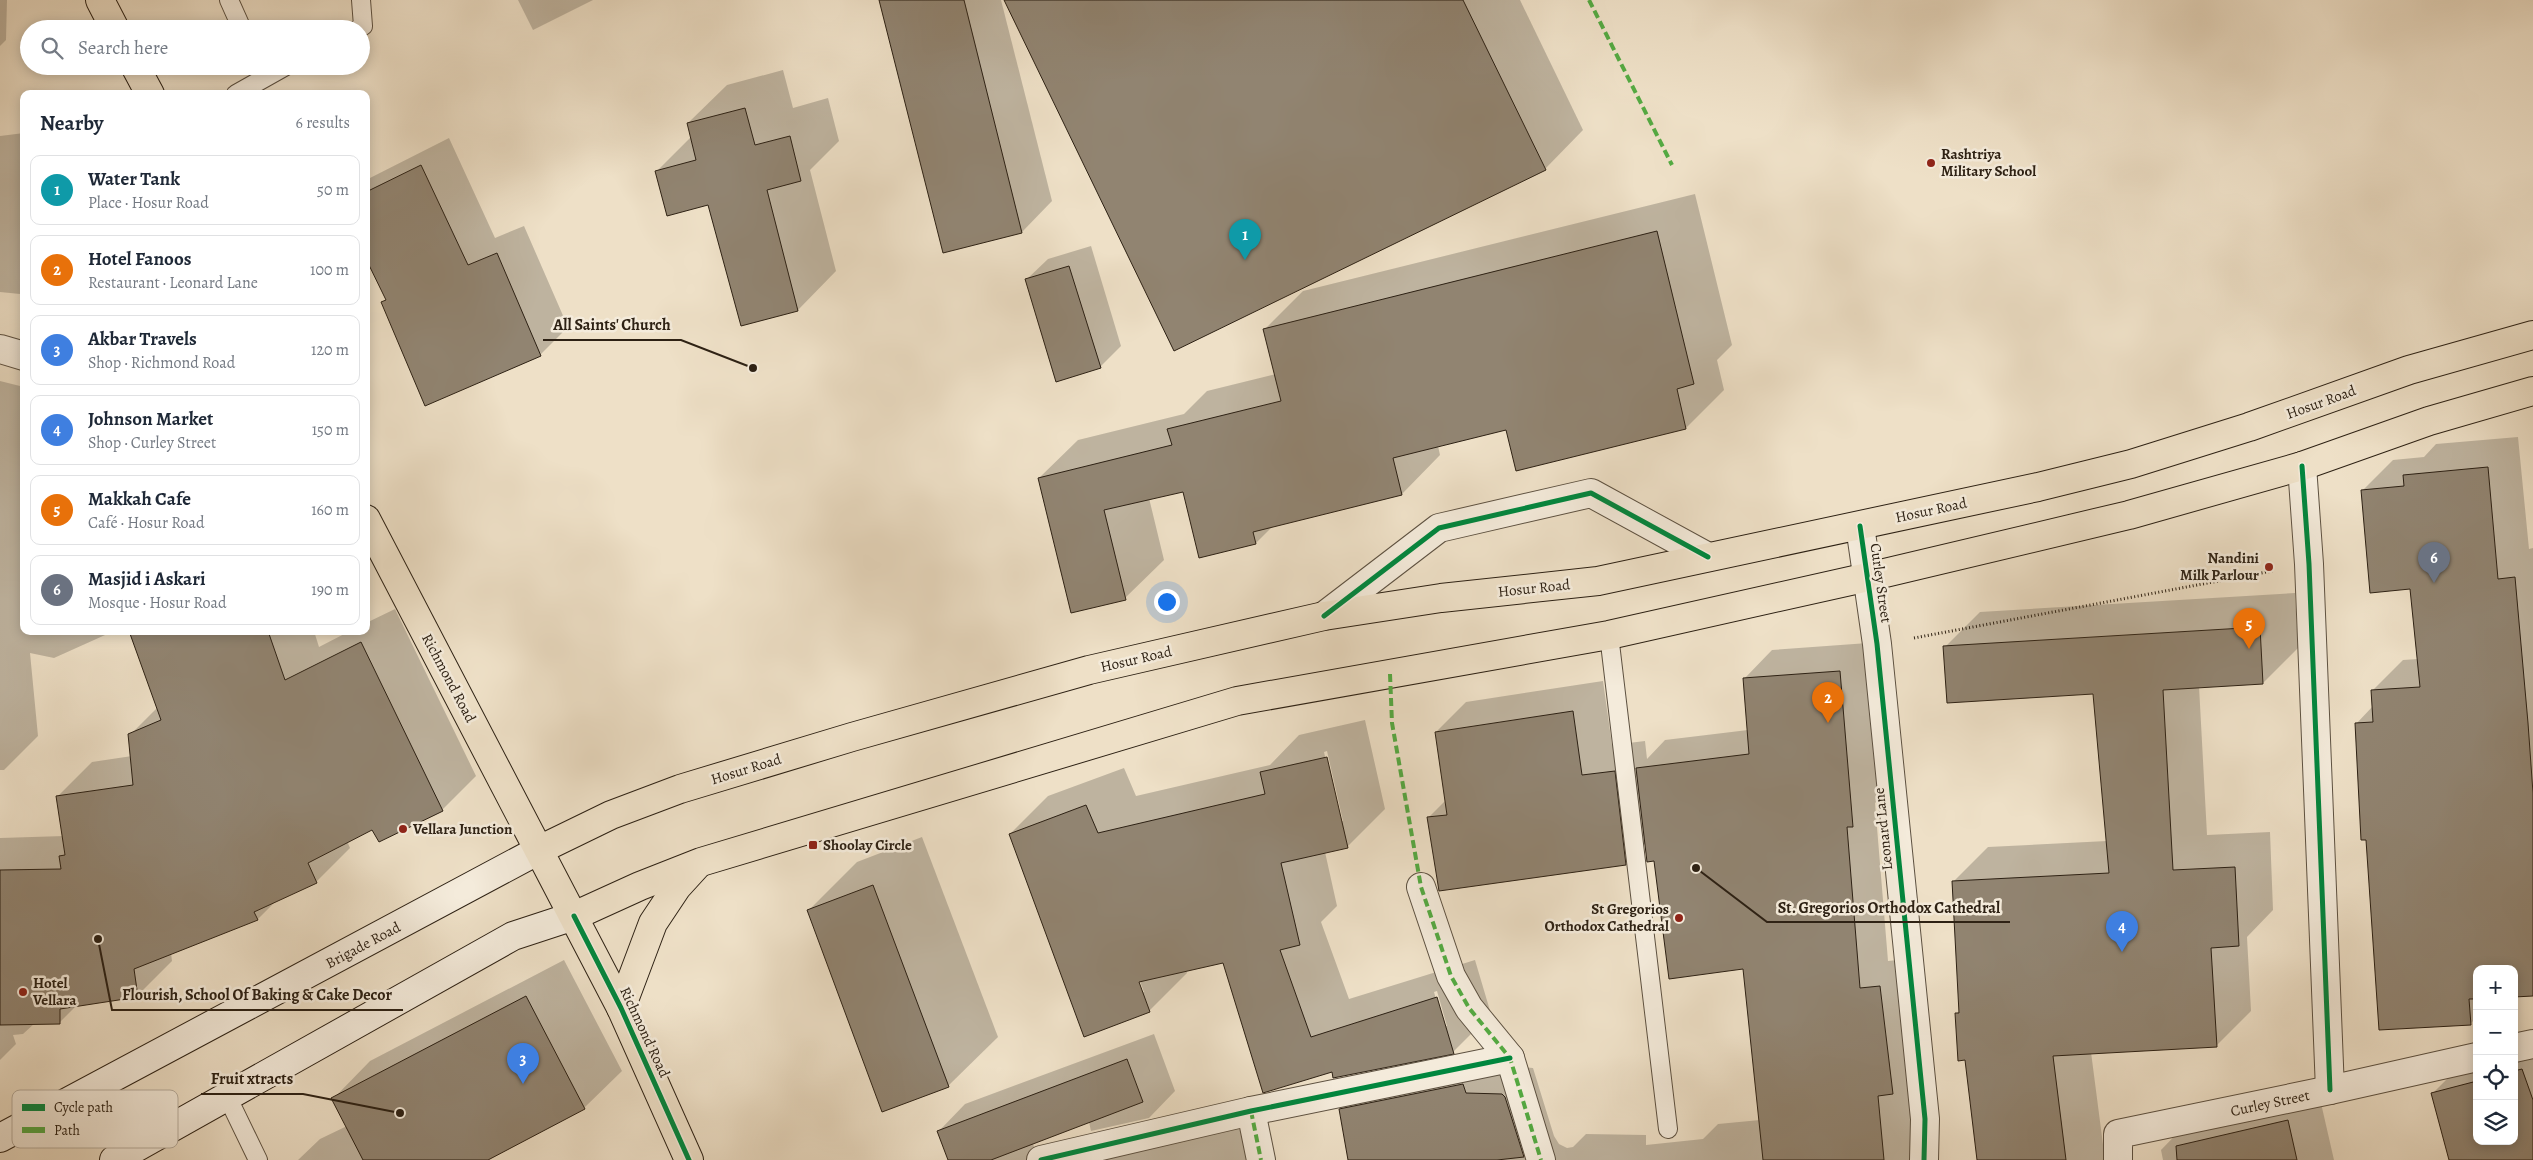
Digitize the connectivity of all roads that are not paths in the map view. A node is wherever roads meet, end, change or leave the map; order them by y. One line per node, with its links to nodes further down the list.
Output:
1 (100, 0): 4 (main road)
2 (229, 0): 5 (lane)
3 (361, 0): 6 (lane)
4 (110, 20)
5 (238, 20)
6 (363, 20)
7 (140, 75): 9 (main road)
8 (258, 75): 10 (lane)
9 (148, 90)
10 (241, 90)
11 (2533, 335): 16 (main road, Hosur Road)
12 (0, 349): 13 (street)
13 (20, 355)
14 (2533, 391): 15 (main road)
15 (2302, 466): 19 (main road); 33 (street)
16 (1860, 526): 18 (main road, Hosur Road); 19 (street, Curley Street)
17 (370, 527): 23 (main road, Richmond Road)
18 (1708, 557): 20 (main road, Hosur Road); 20 (street)
19 (1868, 577): 21 (main road); 22 (street, Curley Street)
20 (1324, 616): 23 (main road, Hosur Road)
21 (1609, 635): 24 (main road); 37 (lane)
22 (1877, 644): 47 (street, Leonard Lane)
23 (539, 850): 26 (main road, Richmond Road); 32 (street, Brigade Road)
24 (701, 862): 26 (main road); 27 (main road)
25 (1421, 887): 30 (street)
26 (574, 916): 27 (main road, Richmond Road); 34 (street)
27 (621, 1008): 43 (main road, Richmond Road)
28 (2533, 1044): 29 (street)
29 (2518, 1047)
30 (1510, 1058): 35 (street); 46 (street)
31 (2473, 1058): 33 (street, Curley Street)
32 (90, 1090)
33 (2330, 1090): 48 (street, Curley Street)
34 (227, 1096): 36 (street); 42 (lane)
35 (1251, 1111): 44 (street); 45 (street)
36 (178, 1124)
37 (1668, 1129)
38 (12, 1132): 39 (street, Brigade Road)
39 (0, 1138)
40 (135, 1148): 41 (street)
41 (114, 1160)
42 (258, 1160)
43 (689, 1160)
44 (1041, 1160)
45 (1261, 1160)
46 (1541, 1160)
47 (1924, 1160)
48 (2118, 1160)

